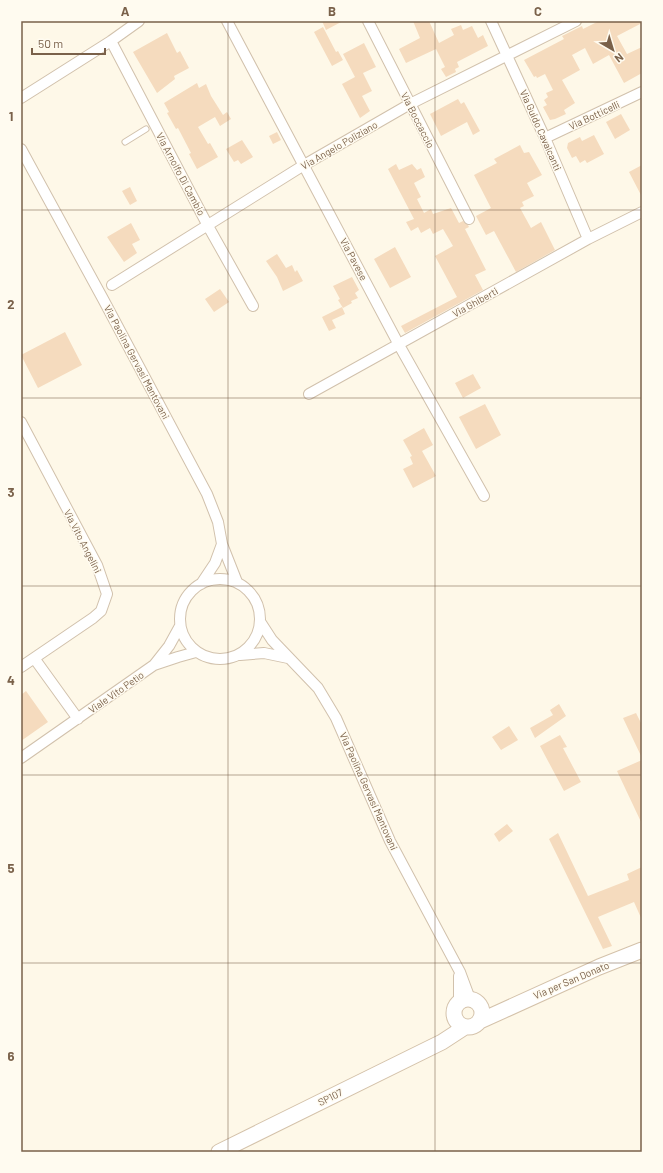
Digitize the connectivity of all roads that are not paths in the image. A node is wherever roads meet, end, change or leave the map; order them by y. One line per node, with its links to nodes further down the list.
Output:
1 (139, 21): 6 (street)
2 (227, 21): 15 (street, Via Pavese)
3 (368, 21): 10 (street, Via Boccaccio)
4 (491, 21): 7 (street, Via Guido Cavalcanti)
5 (576, 21): 7 (street, Via Angelo Poliziano)
6 (111, 42): 9 (street); 11 (street, Via Arnolfo Di Cambio)
7 (506, 55): 10 (street, Via Angelo Poliziano); 12 (street, Via Guido Cavalcanti)
8 (642, 92): 12 (street, Via Botticelli)
9 (21, 98)
10 (410, 104): 15 (street, Via Angelo Poliziano); 17 (street, Via Boccaccio)
11 (151, 127): 13 (lane); 18 (street, Via Arnolfo Di Cambio)
12 (545, 138): 19 (street, Via Guido Cavalcanti)
13 (126, 142)
14 (21, 149): 26 (street, Via Paolina Gervasi Mantovani)
15 (304, 165): 18 (street, Via Angelo Poliziano); 22 (street, Via Pavese)
16 (642, 212): 19 (street, Via Ghiberti)
17 (469, 219)
18 (208, 226): 20 (street, Via Angelo Poliziano); 21 (street, Via Arnolfo Di Cambio)
19 (588, 239): 22 (street, Via Ghiberti)
20 (112, 286)
21 (253, 306)
22 (399, 345): 23 (street, Via Ghiberti); 25 (street, Via Pavese)
23 (309, 394)
24 (21, 422): 33 (street, Via Vito Angelini)
25 (484, 496)
26 (222, 544): 27 (street, Via Paolina Gervasi Mantovani); 28 (street)
27 (237, 582): 28 (street); 29 (street)
28 (201, 584): 30 (street)
29 (261, 623): 32 (street); 34 (street, Via Paolina Gervasi Mantovani)
30 (180, 626): 31 (street); 35 (street)
31 (196, 652): 32 (street); 35 (street)
32 (240, 654): 34 (street)
33 (34, 658): 36 (street, Via Vito Angelini); 37 (street, Viale Vito Petìo)
34 (288, 658): 40 (street, Via Paolina Gervasi Mantovani)
35 (154, 665): 37 (street, Viale Vito Petìo)
36 (21, 668)
37 (78, 719): 38 (street, Viale Vito Petìo)
38 (21, 758)
39 (642, 950): 40 (street, Via per San Donato)
40 (472, 1007): 41 (street, Via per San Donato); 41 (street)
41 (460, 1024): 42 (street, SP107 / SP107)
42 (219, 1152)

